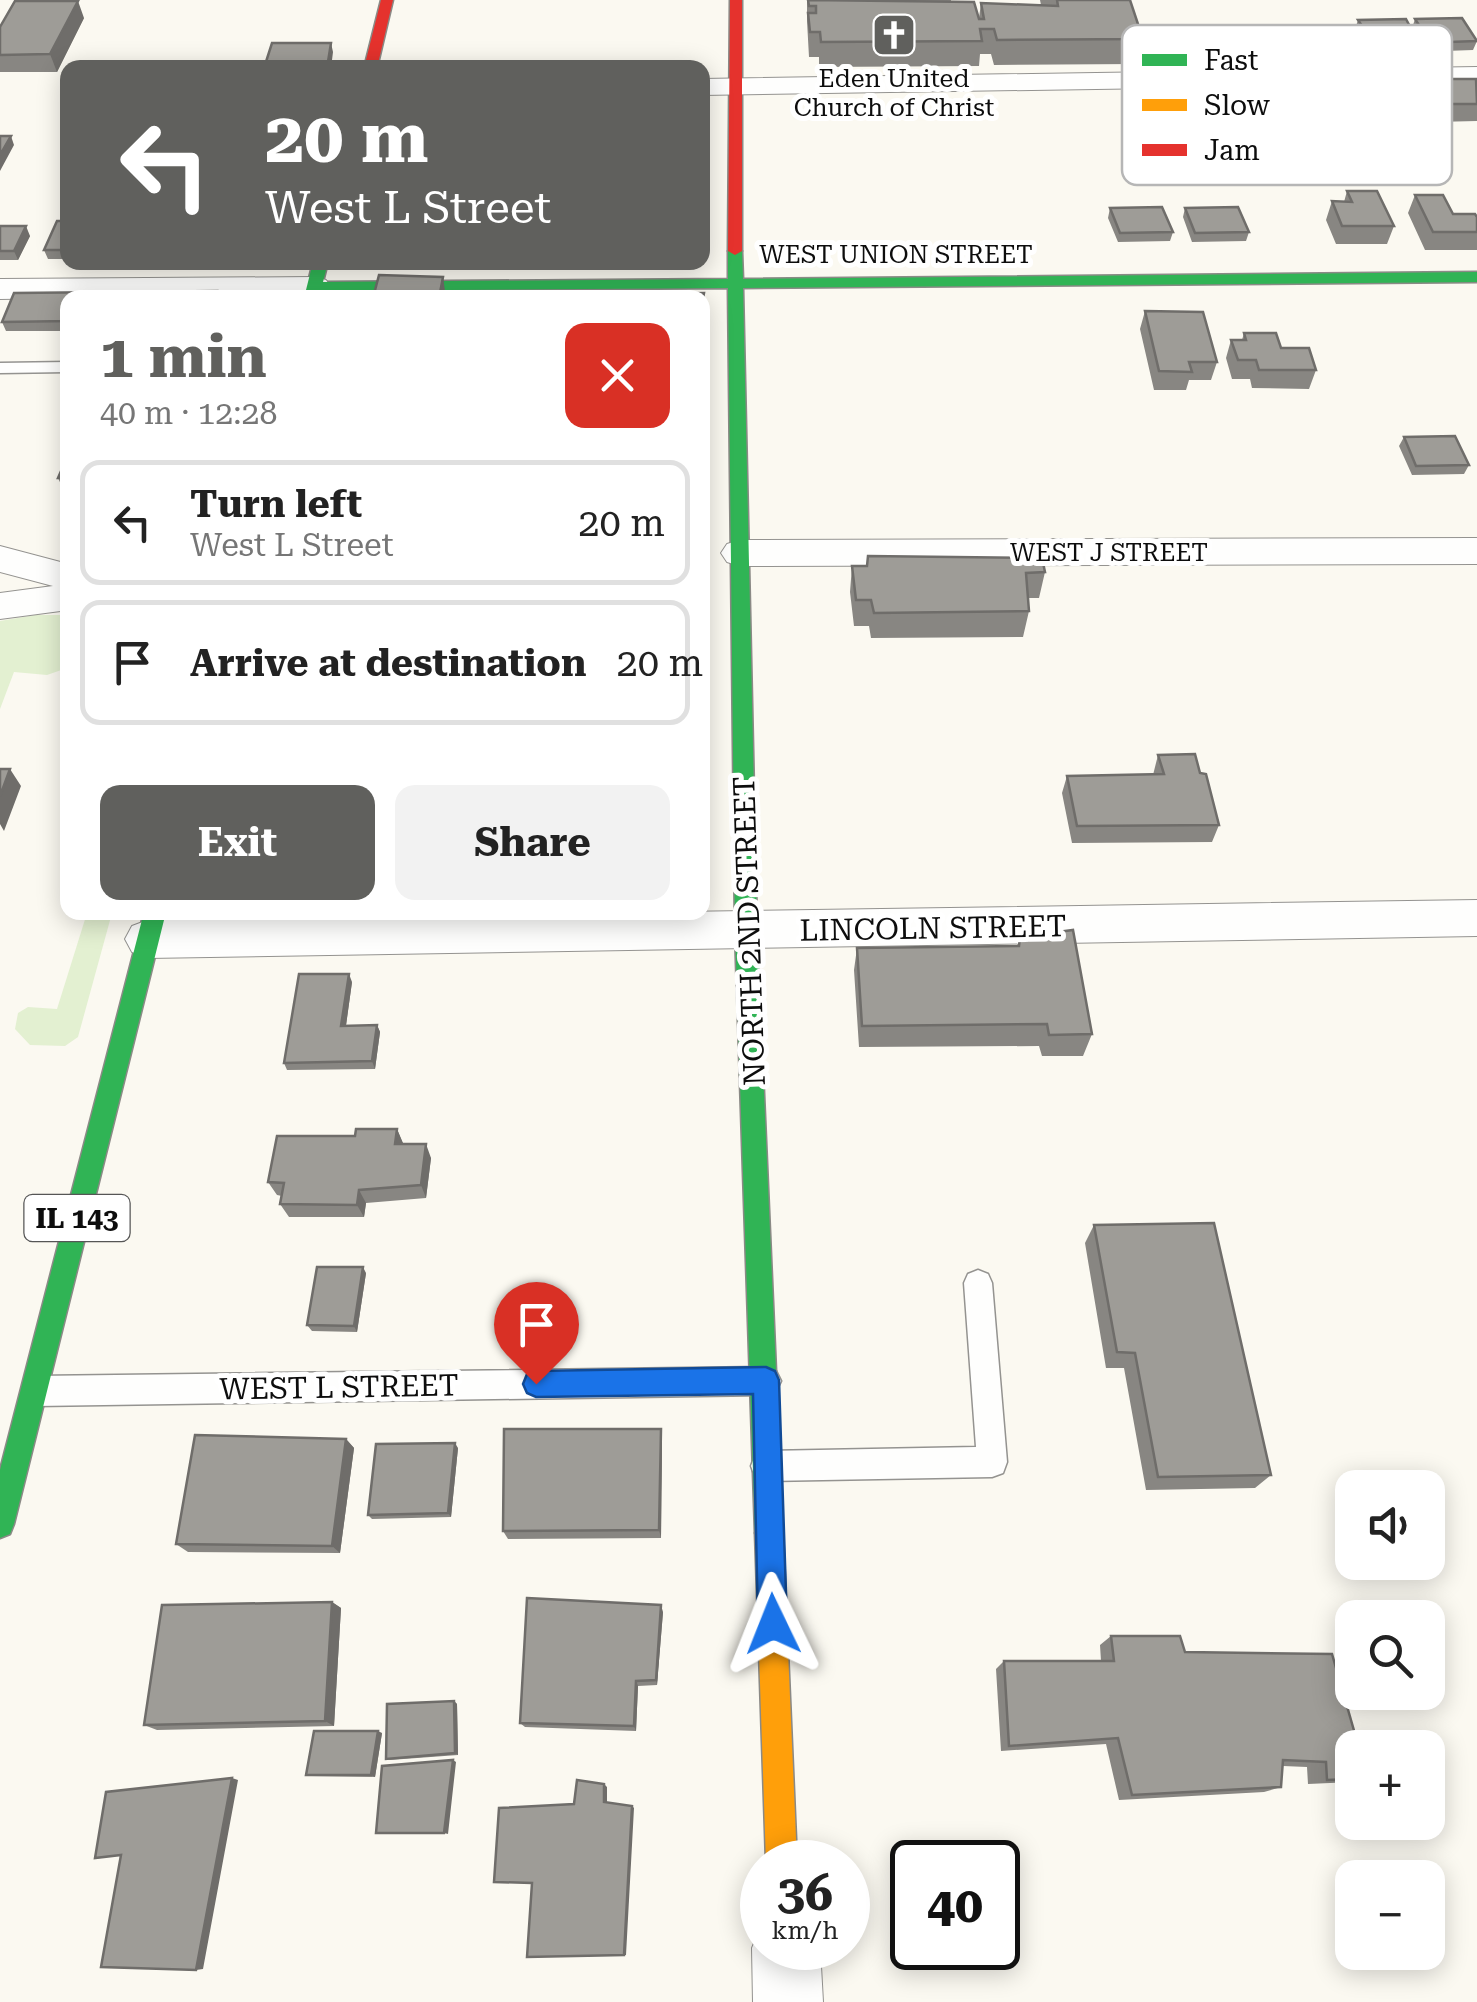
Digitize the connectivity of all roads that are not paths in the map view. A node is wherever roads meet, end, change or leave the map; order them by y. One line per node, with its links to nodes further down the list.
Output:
1 (387, 0): 3 (street)
2 (736, 0): 8 (street, NORTH 2ND STREET)
3 (372, 60)
4 (1452, 75): 5 (street)
5 (1477, 75)
6 (1122, 81): 8 (street)
7 (710, 87): 8 (street)
8 (734, 87): 11 (street, NORTH 2ND STREET)
9 (1477, 277): 11 (street, WEST UNION STREET)
10 (316, 282): 11 (street, WEST UNION STREET); 12 (street)
11 (735, 283): 16 (street, NORTH 2ND STREET)
12 (0, 290)
13 (60, 367): 14 (lane)
14 (0, 368)
15 (1477, 551): 16 (street, WEST J STREET)
16 (740, 552): 23 (street, NORTH 2ND STREET)
17 (0, 559): 18 (street)
18 (60, 575)
19 (60, 598): 20 (street)
20 (0, 606)
21 (1477, 918): 23 (street, LINCOLN STREET)
22 (152, 926): 23 (street, LINCOLN STREET); 26 (street, IL 143)
23 (746, 932): 25 (street, NORTH 2ND STREET)
24 (978, 1283): 27 (lane)
25 (766, 1380): 26 (lane, WEST L STREET); 27 (street, NORTH 2ND STREET)
26 (33, 1391): 28 (street, IL 143)
27 (766, 1466): 29 (street, NORTH 2ND STREET)
28 (0, 1524)
29 (781, 1840)
30 (787, 1970): 31 (street)
31 (788, 2002)

